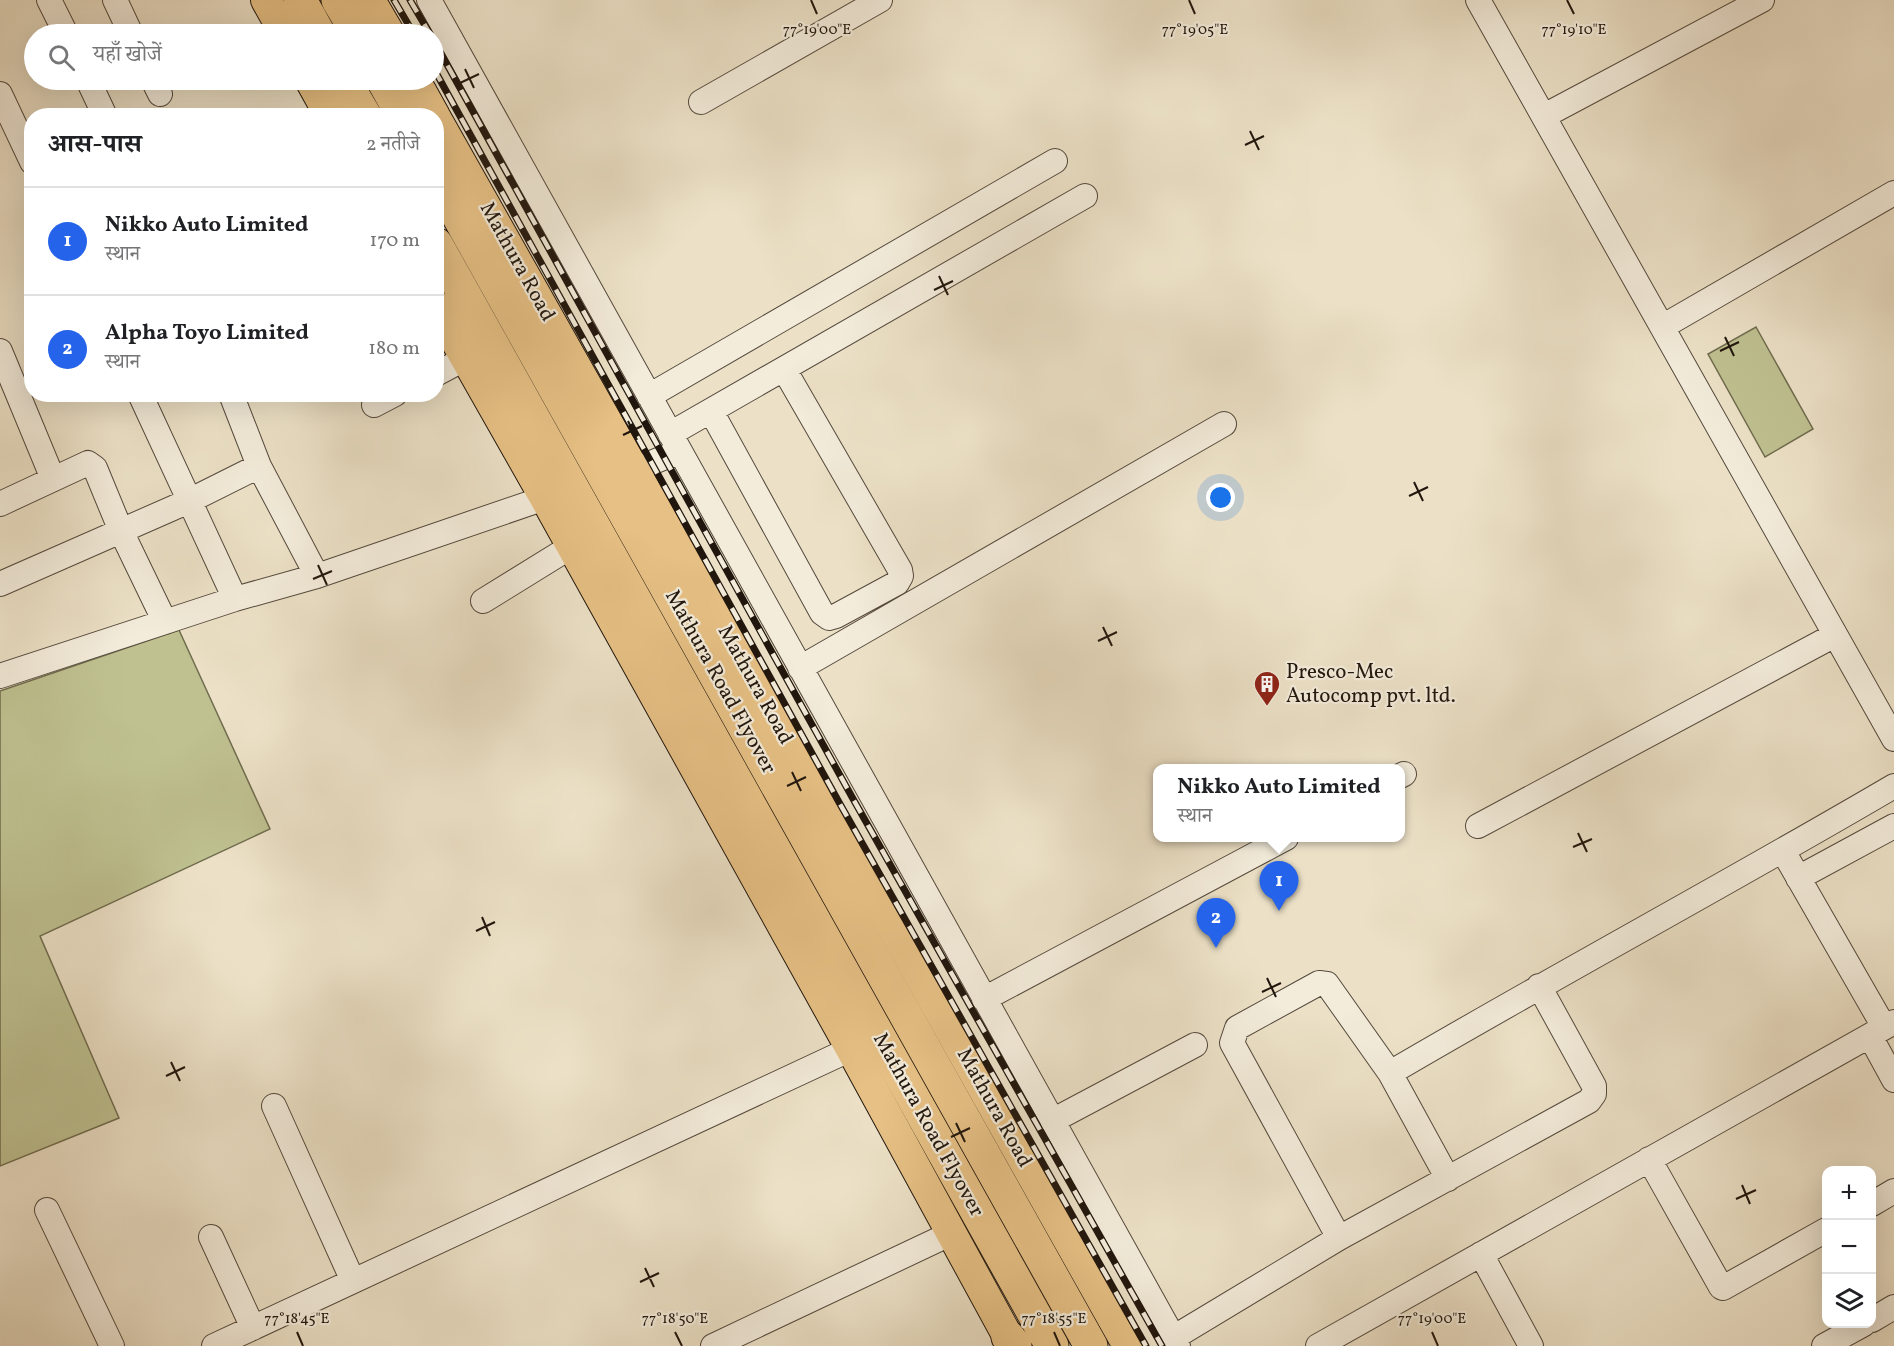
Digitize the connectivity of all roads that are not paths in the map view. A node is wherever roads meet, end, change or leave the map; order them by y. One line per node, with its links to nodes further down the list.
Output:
1 (49, 0): 11 (street)
2 (115, 0): 12 (street)
3 (266, 0): 13 (main road)
4 (300, 0): 14 (highway)
5 (338, 0): 15 (highway)
6 (370, 0): 16 (main road)
7 (429, 0): 17 (street)
8 (880, 0): 25 (street)
9 (1478, 0): 31 (street)
10 (1762, 0): 31 (street)
11 (61, 24)
12 (126, 24)
13 (279, 24)
14 (313, 24)
15 (351, 24)
16 (384, 24)
17 (442, 24)
18 (444, 27): 45 (street)
19 (93, 90): 26 (street)
20 (316, 90): 27 (main road)
21 (350, 90): 28 (highway)
22 (389, 90): 29 (highway)
23 (421, 90): 30 (main road, Mathura Road)
24 (0, 94): 33 (street)
25 (701, 102)
26 (101, 108)
27 (326, 108)
28 (360, 108)
29 (399, 108)
30 (431, 108)
31 (1544, 116): 40 (street)
32 (444, 131): 52 (main road, Mathura Road)
33 (24, 145)
34 (1055, 161): 45 (street)
35 (444, 190): 104 (highway, Mathura Road Flyover)
36 (1894, 193): 40 (street)
37 (1085, 196): 43 (street)
38 (444, 258): 103 (highway, Mathura Road Flyover)
39 (444, 320): 42 (main road)
40 (1662, 327): 64 (street)
41 (0, 351): 53 (street)
42 (466, 358): 44 (street); 54 (main road)
43 (784, 369): 48 (street); 48 (street)
44 (444, 370)
45 (649, 396): 50 (street)
46 (144, 402): 55 (street)
47 (234, 402): 51 (street)
48 (711, 411): 50 (street)
49 (1224, 424): 65 (street)
50 (675, 443): 52 (street); 65 (street)
51 (259, 466): 55 (street); 59 (street)
52 (634, 470): 105 (main road, Mathura Road)
53 (53, 479): 56 (street); 57 (street)
54 (545, 498): 58 (main road); 59 (street)
55 (189, 501): 57 (street); 61 (street)
56 (0, 504)
57 (121, 531): 60 (street); 63 (street)
58 (572, 546): 62 (street); 78 (main road)
59 (317, 576): 61 (street)
60 (0, 584)
61 (235, 599): 63 (street)
62 (483, 601)
63 (165, 622): 66 (street)
64 (1835, 635): 67 (street); 69 (street)
65 (800, 668): 75 (street)
66 (0, 676)
67 (1894, 739)
68 (1894, 786): 72 (street)
69 (1478, 826)
70 (1894, 826): 73 (street)
71 (1277, 842): 75 (street)
72 (1783, 851): 73 (street); 74 (street)
73 (1798, 878): 76 (street)
74 (1539, 986): 79 (street); 84 (street)
75 (984, 999): 82 (street)
76 (1883, 1028): 80 (street); 83 (street)
77 (1196, 1044): 82 (street)
78 (851, 1049): 88 (main road); 93 (street)
79 (1390, 1073): 84 (street); 91 (street)
80 (1894, 1080)
81 (274, 1106): 93 (street)
82 (1052, 1121): 98 (street)
83 (1649, 1159): 89 (street); 92 (street)
84 (1448, 1179): 91 (street)
85 (1894, 1191): 86 (street)
86 (1876, 1202)
87 (47, 1210): 100 (street)
88 (952, 1233): 99 (main road); 102 (street)
89 (1822, 1233)
90 (211, 1237): 96 (street)
91 (1339, 1238): 98 (street)
92 (1481, 1254): 106 (street); 107 (street)
93 (353, 1281): 96 (street)
94 (1894, 1307): 95 (street)
95 (1876, 1318)
96 (253, 1328): 101 (street)
97 (1855, 1328): 108 (street)
98 (1176, 1342)
99 (1012, 1343)
100 (112, 1346)
101 (214, 1346)
102 (713, 1346)
103 (1052, 1346)
104 (1091, 1346)
105 (1128, 1346)
106 (1318, 1346)
107 (1531, 1346)
108 (1824, 1346)

